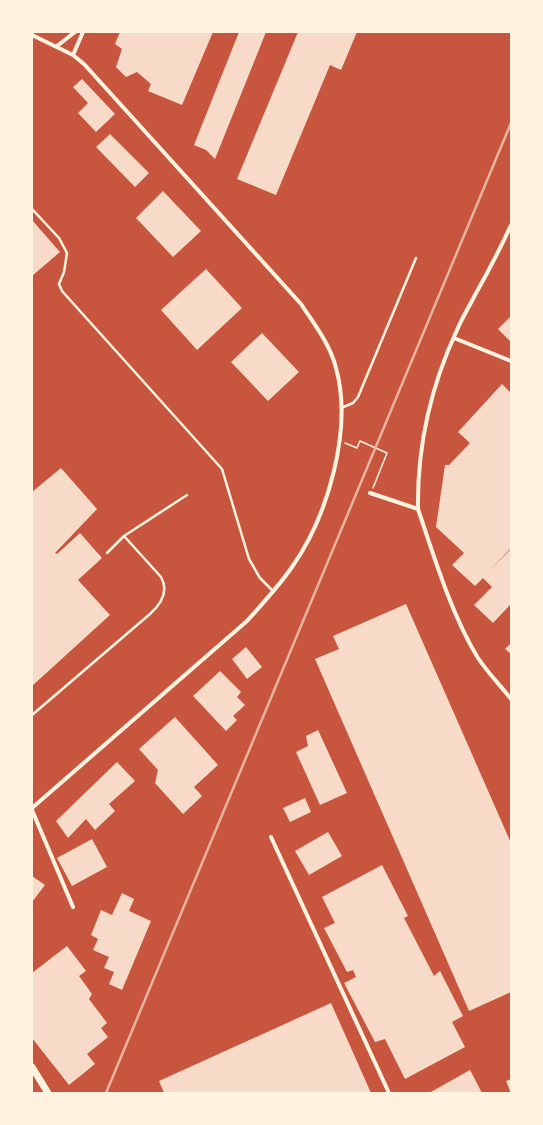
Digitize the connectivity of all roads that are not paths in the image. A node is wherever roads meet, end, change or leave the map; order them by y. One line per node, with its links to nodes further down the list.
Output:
1 (76, 32): 4 (street)
2 (83, 32): 5 (street)
3 (32, 35): 4 (street)
4 (57, 46): 5 (street)
5 (74, 55): 11 (street)
6 (32, 209): 17 (lane)
7 (511, 225): 9 (street)
8 (416, 258): 11 (lane)
9 (454, 338): 10 (street); 14 (street)
10 (511, 361)
11 (341, 408): 17 (street)
12 (370, 494): 14 (street)
13 (187, 495): 15 (lane)
14 (418, 510): 18 (street)
15 (124, 536): 16 (lane); 19 (lane)
16 (106, 553)
17 (273, 591): 20 (street)
18 (511, 699)
19 (32, 715)
20 (32, 809): 22 (street)
21 (271, 837): 25 (street)
22 (73, 907)
23 (32, 1067): 24 (main road)
24 (48, 1093)
25 (389, 1093)

